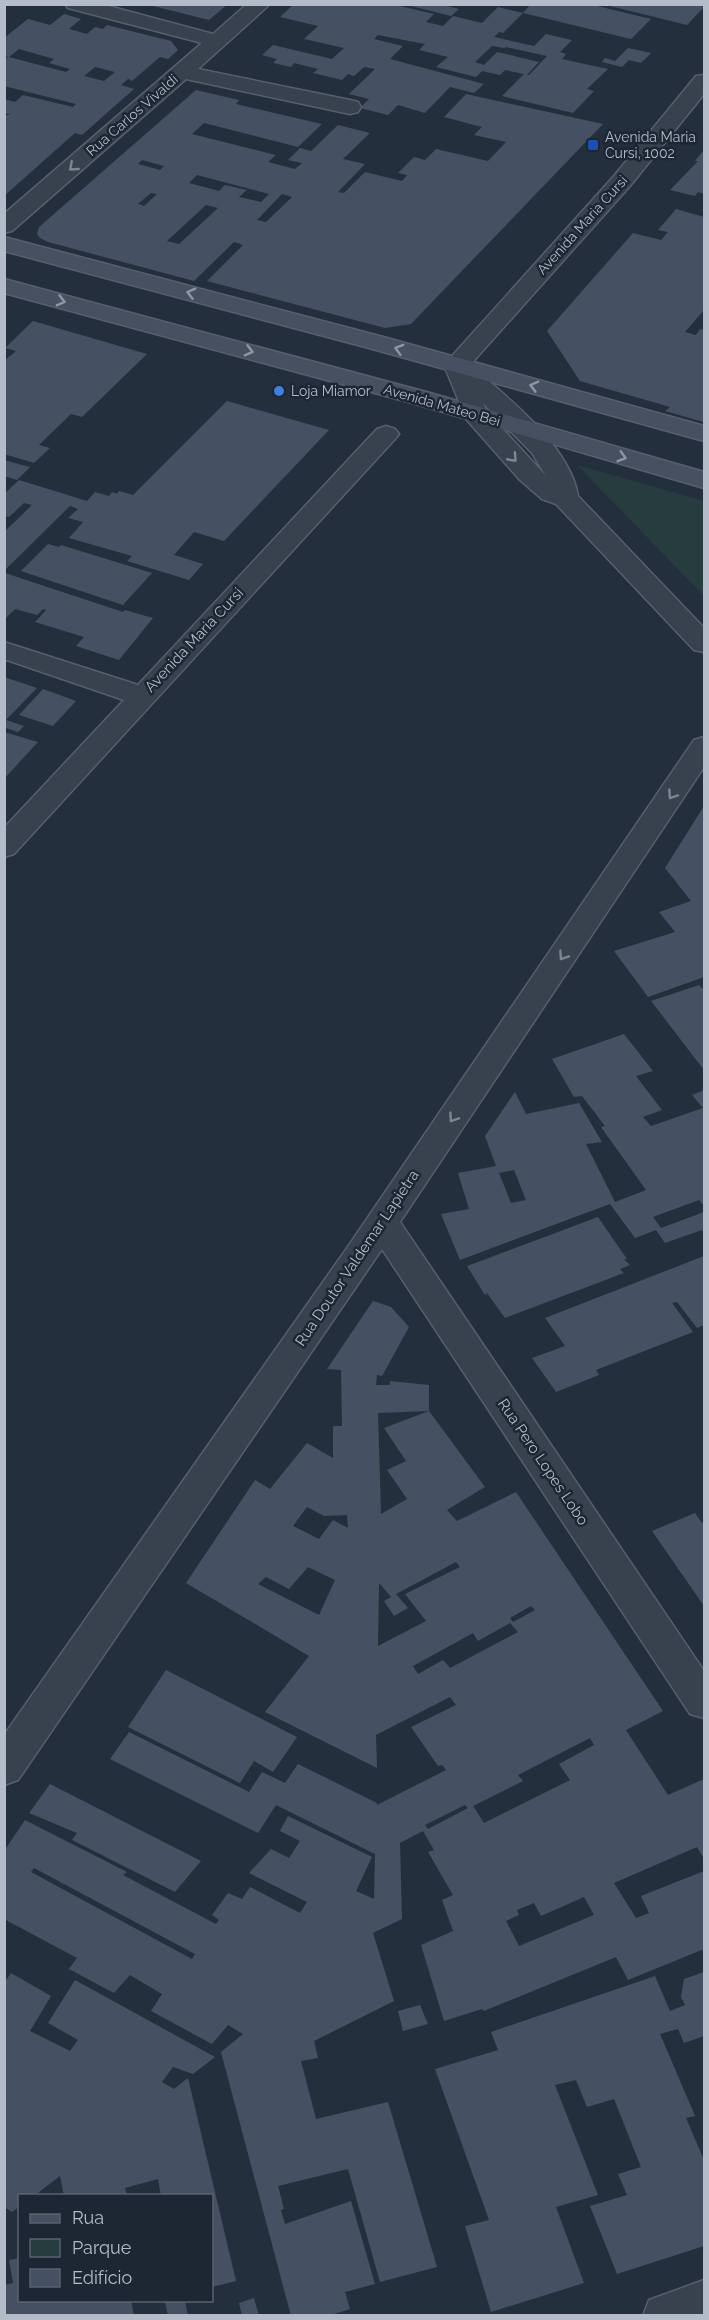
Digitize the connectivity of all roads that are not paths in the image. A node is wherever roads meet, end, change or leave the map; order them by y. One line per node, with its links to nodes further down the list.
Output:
1 (75, 4): 3 (street)
2 (260, 4): 3 (street, Rua Carlos Vivaldi)
3 (217, 41): 4 (street, Rua Carlos Vivaldi)
4 (182, 72): 6 (street); 7 (street, Rua Carlos Vivaldi, one-way to 7)
5 (705, 81): 10 (street, Avenida Maria Cursi)
6 (350, 107)
7 (4, 226)
8 (4, 244): 10 (main road, one-way to 8)
9 (4, 286): 11 (main road, Avenida Mateo Bei, one-way to 11)
10 (456, 365): 11 (street); 12 (street); 14 (main road, one-way to 10)
11 (475, 414): 12 (main road, Avenida Mateo Bei); 16 (street, one-way to 16)
12 (524, 429): 15 (main road, Avenida Mateo Bei, one-way to 15); 16 (street)
13 (386, 434): 19 (street, Avenida Maria Cursi)
14 (705, 434)
15 (705, 480)
16 (565, 498): 17 (street)
17 (705, 644)
18 (4, 650): 19 (street)
19 (142, 696): 21 (street, Avenida Maria Cursi)
20 (705, 746): 22 (street, Rua Doutor Valdemar Lapietra, one-way to 22)
21 (4, 847)
22 (382, 1222): 23 (street, Rua Pero Lopes Lobo); 24 (street, Rua Doutor Valdemar Lapietra)
23 (705, 1702)
24 (4, 1768)
25 (705, 2303): 26 (street)
26 (665, 2316)

